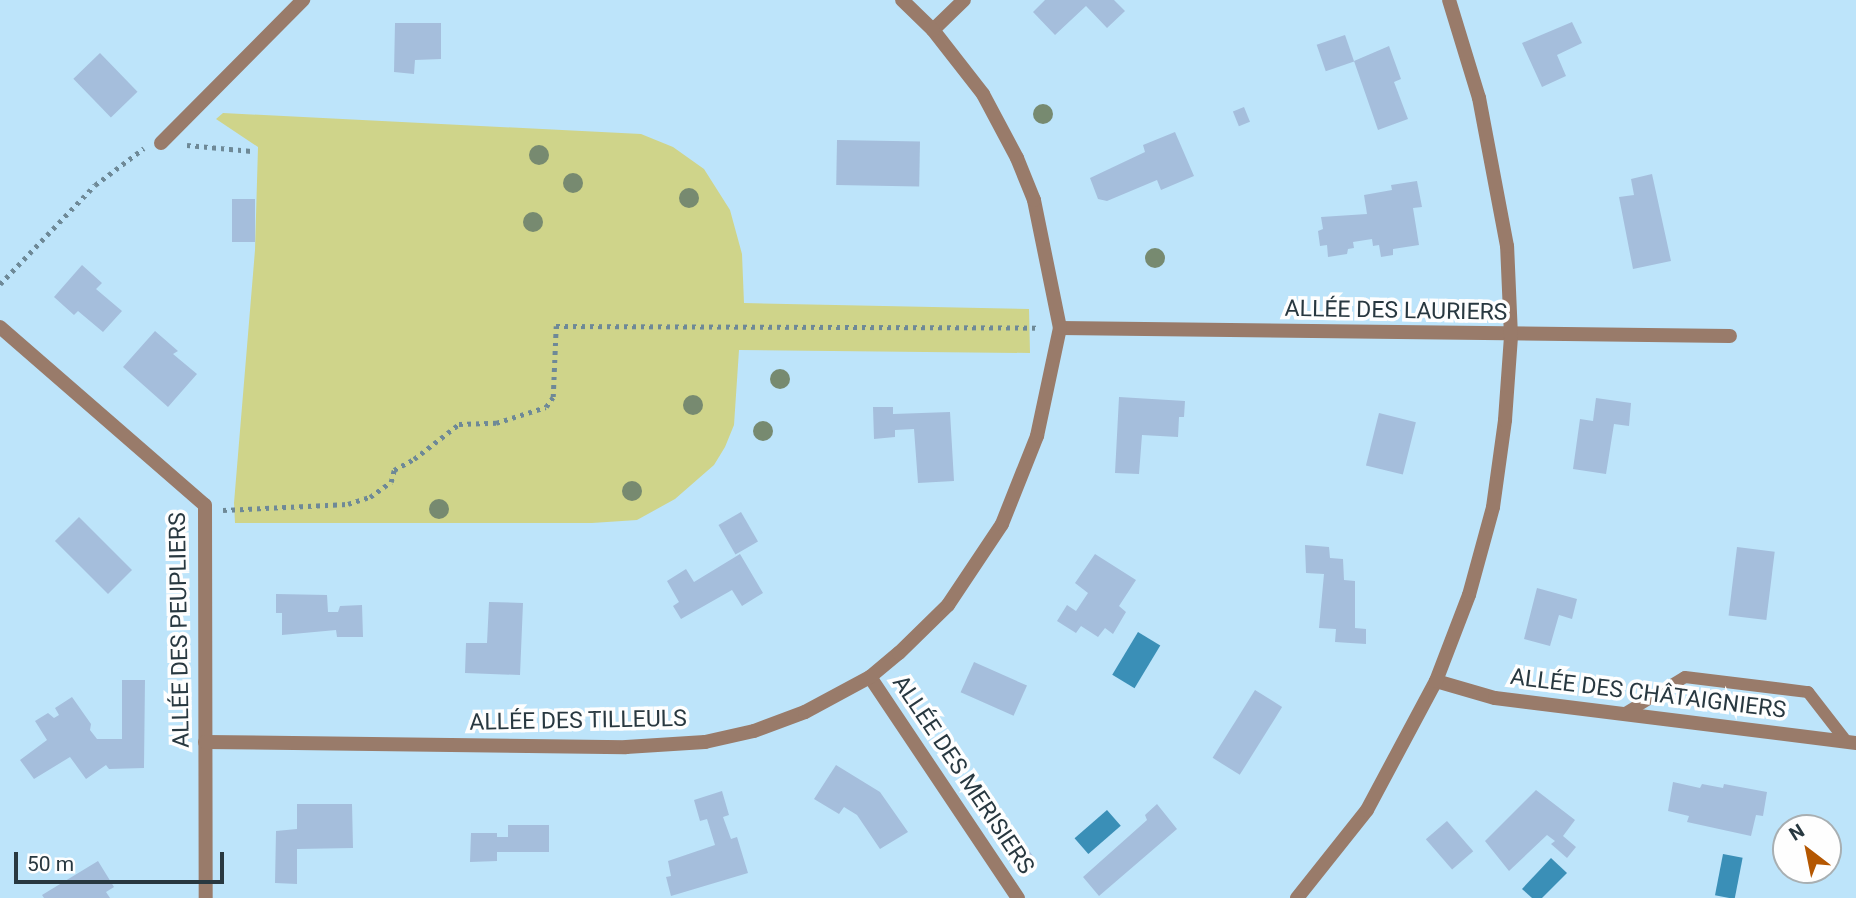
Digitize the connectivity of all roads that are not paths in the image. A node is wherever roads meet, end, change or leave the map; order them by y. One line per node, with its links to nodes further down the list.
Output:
1 (303, 0): 6 (street)
2 (902, 0): 5 (street, ALLÉE DES TILLEULS)
3 (964, 0): 5 (street)
4 (1449, 0): 9 (street)
5 (933, 30): 8 (street, ALLÉE DES TILLEULS)
6 (161, 143)
7 (0, 327): 14 (street, ALLÉE DES PEUPLIERS)
8 (1060, 328): 9 (street, ALLÉE DES LAURIERS); 11 (street, ALLÉE DES TILLEULS)
9 (1511, 336): 10 (street, ALLÉE DES LAURIERS); 12 (street)
10 (1730, 336)
11 (870, 677): 14 (street, ALLÉE DES TILLEULS); 17 (street, ALLÉE DES MERISIERS)
12 (1436, 681): 13 (street, ALLÉE DES CHÂTAIGNIERS); 18 (street)
13 (1624, 714): 15 (street, ALLÉE DES CHÂTAIGNIERS); 15 (lane)
14 (205, 742): 16 (street, ALLÉE DES PEUPLIERS)
15 (1851, 742)
16 (206, 898)
17 (1018, 898)
18 (1297, 898)

